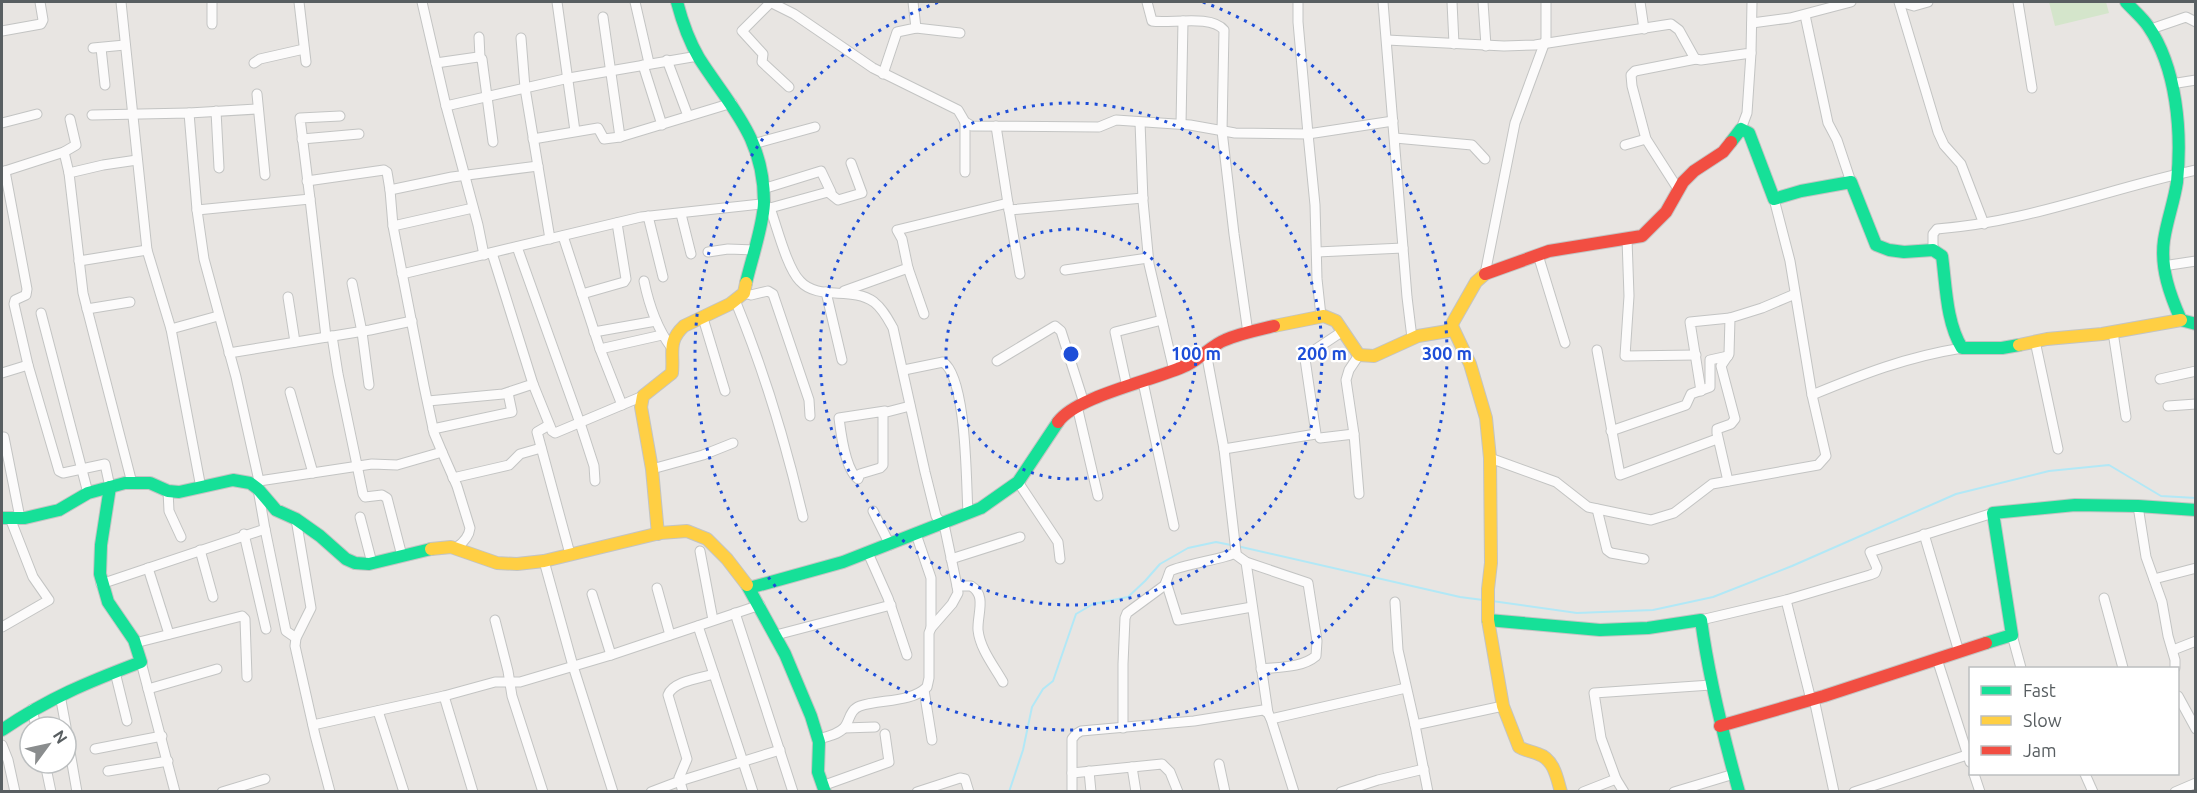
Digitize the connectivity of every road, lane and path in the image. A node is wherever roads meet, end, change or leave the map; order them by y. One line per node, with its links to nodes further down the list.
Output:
1 (40, 2): 33 (street)
2 (121, 2): 40 (street)
3 (212, 2): 29 (street)
4 (299, 2): 42 (street)
5 (422, 2): 50 (street)
6 (557, 2): 54 (street)
7 (635, 2): 51 (street)
8 (677, 2): 44 (street)
9 (771, 2): 53 (street); 58 (street)
10 (913, 2): 30 (street)
11 (1147, 2): 26 (street)
12 (1298, 2): 86 (street)
13 (1383, 2): 37 (street)
14 (1452, 2): 38 (street)
15 (1483, 2): 41 (street)
16 (1546, 2): 39 (street)
17 (1640, 2): 31 (street)
18 (1752, 2): 28 (street)
19 (1851, 2): 24 (street)
20 (1900, 2): 21 (street); 124 (street)
21 (1928, 2)
22 (2018, 2): 60 (street)
23 (2126, 2): 32 (street)
24 (1805, 15): 28 (street); 109 (street)
25 (603, 17): 52 (street)
26 (1183, 21): 78 (street); 84 (street)
27 (2196, 22): 32 (street)
28 (1752, 23): 43 (street)
29 (212, 24)
30 (916, 28): 34 (street); 53 (street)
31 (1644, 29): 39 (street); 46 (street)
32 (2151, 29): 56 (street)
33 (2, 31)
34 (960, 33)
35 (479, 37): 45 (street)
36 (521, 38): 59 (street)
37 (1387, 40): 38 (street); 74 (street)
38 (1454, 44): 41 (street)
39 (1544, 44): 41 (street); 147 (street)
40 (125, 45): 57 (street); 69 (street)
41 (1485, 45)
42 (304, 49): 48 (street); 49 (street)
43 (1751, 53): 46 (street); 82 (street)
44 (698, 56): 47 (street); 63 (street)
45 (480, 58): 50 (street); 62 (street)
46 (1696, 59): 91 (street)
47 (667, 60): 51 (street); 72 (street)
48 (306, 62)
49 (254, 63)
50 (436, 63): 64 (street)
51 (646, 64): 52 (street); 79 (street)
52 (610, 70): 54 (street); 87 (street)
53 (884, 74): 75 (street)
54 (569, 78): 59 (street); 83 (street)
55 (2196, 80): 56 (street)
56 (2171, 84): 105 (street)
57 (105, 85)
58 (789, 87)
59 (525, 88): 62 (street); 90 (street)
60 (2032, 88)
61 (257, 94): 65 (street)
62 (487, 95): 64 (street); 92 (street)
63 (732, 103): 72 (street); 93 (street)
64 (446, 106): 107 (street)
65 (258, 109): 66 (street); 106 (street)
66 (216, 111): 67 (street); 100 (street)
67 (189, 113): 69 (street); 120 (street)
68 (37, 114): 77 (street)
69 (131, 114): 70 (street); 97 (street)
70 (92, 115)
71 (340, 116): 89 (street)
72 (688, 116): 79 (street)
73 (70, 119): 95 (street)
74 (1393, 121): 86 (street); 88 (street)
75 (965, 122): 80 (street); 103 (street)
76 (1140, 122): 78 (street); 80 (street); 114 (street)
77 (2, 123)
78 (1181, 124): 84 (street)
79 (662, 125): 87 (street)
80 (996, 126): 117 (street)
81 (815, 127): 93 (street)
82 (1741, 129): 111 (street); 116 (street)
83 (575, 131): 87 (street); 90 (street)
84 (1222, 131): 86 (street); 176 (street)
85 (359, 134): 89 (street)
86 (1308, 134): 135 (street)
87 (620, 137)
88 (1395, 138): 96 (street); 130 (street)
89 (302, 139): 108 (street)
90 (533, 139): 99 (street)
91 (1646, 139): 94 (street); 111 (street)
92 (492, 142)
93 (753, 144): 110 (street)
94 (1625, 146)
95 (64, 152): 102 (street); 104 (street)
96 (1485, 159)
97 (137, 160): 104 (street); 131 (street)
98 (851, 164): 113 (street)
99 (537, 166): 107 (street); 127 (street)
100 (219, 168)
101 (2196, 170): 105 (street)
102 (3, 171): 194 (street)
103 (966, 172)
104 (69, 173): 140 (street)
105 (2177, 174): 124 (street); 142 (street)
106 (265, 175)
107 (464, 177): 112 (street); 119 (street)
108 (307, 181): 112 (street); 115 (street)
109 (1851, 182): 116 (street); 133 (street)
110 (763, 189): 113 (street); 118 (street)
111 (1678, 189): 128 (street)
112 (390, 190): 125 (street)
113 (831, 192): 118 (street)
114 (1143, 198): 117 (street); 139 (street)
115 (310, 199): 120 (street); 178 (street)
116 (1774, 199): 154 (street)
117 (1009, 206): 143 (street); 146 (street)
118 (767, 207): 121 (street); 132 (street); 151 (street)
119 (473, 208): 125 (street); 136 (street)
120 (197, 210): 161 (street)
121 (681, 214): 122 (street); 137 (street)
122 (648, 216): 123 (street); 148 (street)
123 (617, 223): 126 (street); 153 (street)
124 (1984, 224): 133 (street)
125 (393, 226): 145 (street)
126 (563, 236): 127 (street); 153 (street)
127 (550, 239): 129 (street)
128 (1627, 239): 138 (street); 190 (street)
129 (517, 247): 136 (street); 219 (street)
130 (1403, 248): 135 (street); 179 (street)
131 (147, 250): 140 (street); 171 (street)
132 (755, 250): 134 (street); 156 (street)
133 (1933, 250): 184 (street)
134 (708, 252)
135 (1317, 252): 162 (street)
136 (488, 254): 145 (street); 201 (street)
137 (691, 254)
138 (1538, 255): 147 (street); 182 (street)
139 (1148, 258): 144 (street); 165 (street)
140 (79, 261): 158 (street)
141 (2196, 261): 142 (street)
142 (2163, 266): 168 (street)
143 (908, 268): 152 (street); 160 (street)
144 (1065, 270)
145 (402, 274): 166 (street)
146 (1020, 274)
147 (1485, 274): 170 (street)
148 (663, 277)
149 (644, 281): 167 (street)
150 (352, 283): 173 (street)
151 (826, 292): 152 (street); 192 (street)
152 (842, 292): 195 (street)
153 (582, 294): 174 (street)
154 (1795, 294): 164 (street); 208 (street)
155 (288, 297): 181 (street)
156 (740, 297): 163 (street); 217 (street); 256 (street)
157 (130, 302): 158 (street)
158 (87, 309): 241 (street)
159 (41, 313): 234 (street)
160 (924, 314)
161 (218, 316): 171 (street); 188 (street)
162 (1321, 316): 172 (street); 176 (street)
163 (703, 318): 183 (street); 204 (street)
164 (1730, 318): 190 (street); 191 (street)
165 (1162, 320): 196 (street); 203 (street)
166 (412, 321): 173 (street); 210 (street)
167 (656, 321): 174 (street); 177 (street)
168 (2181, 321): 169 (street); 175 (street)
169 (2196, 324)
170 (1452, 326): 179 (street); 232 (street)
171 (171, 329): 244 (street)
172 (1343, 331): 189 (street); 229 (street)
173 (362, 332): 178 (street); 202 (street)
174 (594, 332): 185 (street)
175 (2113, 332): 180 (street); 218 (street)
176 (1248, 333): 187 (street)
177 (662, 335): 183 (street); 185 (street)
178 (329, 337): 181 (street); 233 (street)
179 (1412, 338): 189 (street)
180 (2035, 341): 184 (street); 230 (street)
181 (295, 342): 188 (street)
182 (1565, 343)
183 (671, 347): 209 (street)
184 (1962, 348): 208 (street)
185 (600, 349): 213 (street)
186 (1597, 350): 222 (street)
187 (1206, 352): 196 (street); 229 (street)
188 (229, 353): 242 (street)
189 (1359, 355): 223 (street)
190 (1696, 355): 205 (street)
191 (1728, 356): 205 (street); 226 (street)
192 (842, 360)
193 (997, 361): 211 (street)
194 (28, 365): 198 (street); 234 (street)
195 (903, 370): 214 (street); 253 (street)
196 (1174, 371): 200 (street)
197 (2196, 371): 199 (street)
198 (2, 373)
199 (2160, 379)
200 (1143, 382): 203 (street); 260 (street)
201 (533, 384): 207 (street); 220 (street)
202 (369, 385)
203 (1127, 387): 211 (street)
204 (725, 391)
205 (1701, 391): 222 (street)
206 (290, 392): 236 (street)
207 (508, 393): 210 (street); 221 (street)
208 (1812, 395): 240 (street)
209 (643, 396): 213 (street); 235 (street)
210 (428, 401): 221 (street)
211 (1081, 404): 239 (street); 248 (street)
212 (2196, 404): 215 (street)
213 (622, 405): 219 (street)
214 (910, 406): 216 (street); 259 (street)
215 (2168, 406)
216 (885, 411): 216 (street)
217 (810, 416)
218 (2126, 417)
219 (580, 423): 220 (street); 238 (street)
220 (549, 425): 228 (street)
221 (433, 429): 231 (street)
222 (1611, 431): 226 (street)
223 (1354, 434): 225 (street); 247 (street)
224 (4, 437): 257 (street)
225 (1320, 438)
226 (1717, 439): 240 (street)
227 (733, 443): 235 (street)
228 (541, 448): 237 (street); 274 (street)
229 (1224, 449): 273 (street)
230 (2058, 449)
231 (442, 452): 233 (street); 237 (street)
232 (1490, 458): 250 (street); 299 (street)
233 (359, 466): 236 (street); 275 (street)
234 (82, 468): 243 (street); 246 (street)
235 (652, 469): 263 (street)
236 (313, 473): 242 (street)
237 (453, 478): 269 (street)
238 (595, 481)
239 (1018, 482): 253 (street); 277 (street)
240 (1728, 482): 250 (street)
241 (132, 483): 243 (street); 245 (street)
242 (258, 485): 244 (street); 258 (street); 261 (street)
243 (110, 487): 246 (street); 286 (street)
244 (201, 488): 245 (street)
245 (168, 491): 266 (street)
246 (88, 493): 257 (street)
247 (1359, 494)
248 (1098, 496)
249 (2138, 506): 251 (street); 254 (street); 284 (street)
250 (1598, 509): 278 (street)
251 (2196, 510)
252 (873, 511): 268 (street)
253 (968, 513): 259 (street)
254 (1993, 513): 265 (street); 310 (street)
255 (360, 517): 281 (street)
256 (803, 517)
257 (11, 518): 304 (street)
258 (296, 519): 281 (street); 311 (street)
259 (940, 523): 264 (street); 276 (street)
260 (1174, 526)
261 (265, 529): 262 (street); 311 (street)
262 (244, 534): 270 (street); 305 (street)
263 (658, 534): 274 (street); 289 (street)
264 (916, 534): 268 (street); 306 (street)
265 (1924, 534): 293 (street); 315 (street)
266 (181, 537)
267 (1020, 537): 276 (street)
268 (890, 545): 272 (street)
269 (457, 548): 275 (street); 279 (street)
270 (200, 550): 282 (street); 291 (street)
271 (700, 551): 301 (street)
272 (868, 553): 289 (street); 296 (street)
273 (1236, 553): 280 (street); 285 (street)
274 (570, 554): 279 (street)
275 (402, 556): 281 (street)
276 (951, 559): 287 (street)
277 (1060, 559)
278 (1644, 559)
279 (544, 561): 320 (street)
280 (1246, 562): 297 (street); 325 (street)
281 (372, 563)
282 (148, 568): 286 (street); 307 (street)
283 (2196, 568): 284 (street)
284 (2154, 579): 314 (street)
285 (1166, 582): 297 (street); 352 (street)
286 (101, 584): 313 (street)
287 (957, 586): 306 (street); 330 (street)
288 (657, 588): 308 (street)
289 (749, 588): 295 (street)
290 (592, 594): 316 (street)
291 (213, 597)
292 (2104, 598): 322 (street)
293 (1786, 600): 302 (street); 338 (street)
294 (1395, 602): 332 (street)
295 (760, 605): 298 (street); 309 (street)
296 (891, 605): 309 (street); 317 (street)
297 (1252, 607): 325 (street)
298 (735, 613): 301 (street); 361 (street)
299 (1488, 617): 302 (street); 339 (street)
300 (495, 620): 329 (street)
301 (713, 620): 303 (street)
302 (1701, 620): 331 (street)
303 (698, 626): 308 (street); 327 (street)
304 (2, 627)
305 (266, 628)
306 (931, 628): 334 (street)
307 (169, 634): 313 (street); 328 (street)
308 (670, 635): 316 (street)
309 (776, 635): 357 (street)
310 (2012, 635): 315 (street); 321 (street)
311 (296, 638): 347 (street)
312 (2196, 641): 314 (street)
313 (135, 643): 319 (street)
314 (2173, 650): 323 (street)
315 (1959, 652): 318 (street)
316 (611, 655): 320 (street)
317 (907, 656)
318 (1937, 659): 338 (street); 362 (street)
319 (141, 662): 326 (street); 333 (street)
320 (573, 666): 329 (street); 391 (street)
321 (2020, 667)
322 (2122, 667)
323 (2175, 667)
324 (217, 669): 333 (street)
325 (1262, 669): 345 (street)
326 (115, 672): 335 (street); 346 (street)
327 (714, 674): 365 (street); 379 (street)
328 (247, 677)
329 (510, 682): 336 (street); 390 (street)
330 (1003, 682)
331 (1711, 685): 349 (street); 377 (street)
332 (1406, 688): 345 (street); 348 (street)
333 (148, 689): 356 (street)
334 (924, 690): 351 (street); 358 (street)
335 (60, 694): 340 (street); 344 (street)
336 (444, 696): 341 (street); 389 (street)
337 (2179, 697): 342 (street)
338 (1813, 699): 349 (street); 411 (street)
339 (1503, 706): 348 (street); 406 (street)
340 (32, 709): 343 (street); 354 (street)
341 (378, 711): 347 (street); 388 (street)
342 (2192, 714): 353 (street)
343 (33, 715)
344 (64, 715)
345 (1270, 716): 352 (street); 403 (street)
346 (127, 721)
347 (313, 724): 387 (street)
348 (1415, 725): 368 (street)
349 (1720, 726): 372 (street)
350 (875, 727): 351 (street)
351 (844, 728): 357 (street)
352 (1123, 728): 371 (street)
353 (2196, 729)
354 (2, 730)
355 (885, 734): 381 (street)
356 (162, 736): 360 (street); 364 (street)
357 (818, 739): 381 (street)
358 (932, 740)
359 (2, 745): 383 (street)
360 (95, 749)
361 (780, 750): 365 (street); 395 (street)
362 (1969, 754)
363 (1969, 757): 412 (street)
364 (168, 761): 369 (street); 386 (street)
365 (743, 761): 379 (street); 394 (street)
366 (1219, 764): 402 (street)
367 (1132, 767): 370 (street); 400 (street); 401 (street)
368 (1424, 770): 404 (street); 405 (street)
369 (108, 771)
370 (1089, 771): 371 (street); 399 (street)
371 (1072, 773): 398 (street)
372 (1734, 774): 409 (street); 410 (street)
373 (47, 775): 384 (street)
374 (74, 775): 385 (street)
375 (1974, 775): 413 (street)
376 (2085, 775): 414 (street)
377 (1616, 778): 407 (street); 408 (street)
378 (265, 779): 382 (street)
379 (680, 781): 392 (street); 393 (street)
380 (2196, 783): 415 (street)
381 (824, 789)
382 (223, 791)
383 (15, 792)
384 (51, 792)
385 (77, 792)
386 (175, 792)
387 (330, 792)
388 (404, 792)
389 (473, 792)
390 (543, 792)
391 (613, 792)
392 (651, 792)
393 (683, 792)
394 (753, 792)
395 (793, 792)
396 (917, 792): 397 (street)
397 (969, 792)
398 (1072, 792)
399 (1091, 792)
400 (1136, 792)
401 (1178, 792)
402 (1225, 792)
403 (1294, 792)
404 (1341, 792)
405 (1428, 792)
406 (1561, 792)
407 (1583, 792)
408 (1624, 792)
409 (1674, 792)
410 (1739, 792)
411 (1834, 792)
412 (1854, 792)
413 (1980, 792)
414 (2093, 792)
415 (2175, 792)

